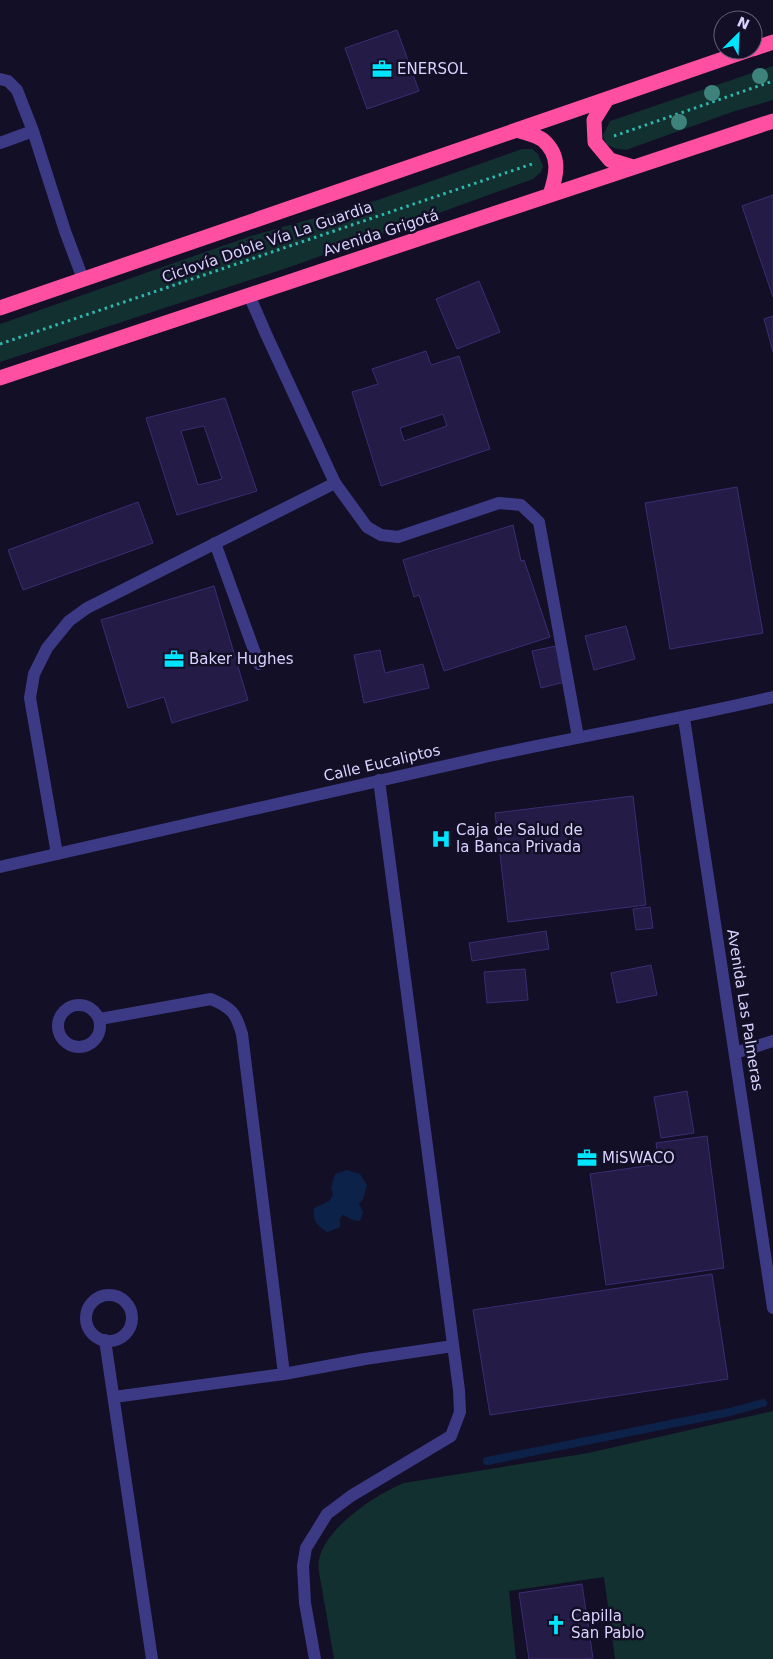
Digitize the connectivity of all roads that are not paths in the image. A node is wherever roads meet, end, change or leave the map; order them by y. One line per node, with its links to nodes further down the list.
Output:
1 (719, 60): 3 (highway)
2 (0, 79): 6 (street)
3 (607, 98): 5 (highway); 8 (highway)
4 (773, 121): 8 (highway, Avenida Grigotá)
5 (517, 130): 9 (highway); 10 (highway)
6 (33, 131): 7 (street); 10 (street)
7 (0, 143)
8 (633, 167): 9 (highway, Avenida Grigotá)
9 (550, 195): 11 (highway, Avenida Grigotá)
10 (83, 279): 12 (highway)
11 (250, 294): 13 (highway, Avenida Grigotá); 14 (street)
12 (0, 308)
13 (0, 378)
14 (335, 482): 15 (street); 19 (street)
15 (215, 543): 16 (street); 21 (street)
16 (259, 664)
17 (773, 697): 18 (street, Calle Eucaliptos)
18 (684, 718): 19 (street, Calle Eucaliptos); 25 (street, Avenida Las Palmeras)
19 (578, 737): 20 (street, Calle Eucaliptos)
20 (379, 780): 21 (street, Calle Eucaliptos); 28 (street)
21 (57, 854): 22 (street, Calle Eucaliptos)
22 (0, 867)
23 (100, 1019): 29 (street)
24 (773, 1041): 25 (street)
25 (735, 1053): 26 (street, Avenida Las Palmeras)
26 (773, 1308)
27 (105, 1340): 30 (street)
28 (453, 1346): 29 (street); 32 (street)
29 (284, 1374): 30 (street)
30 (114, 1397): 31 (street)
31 (152, 1659)
32 (315, 1659)

